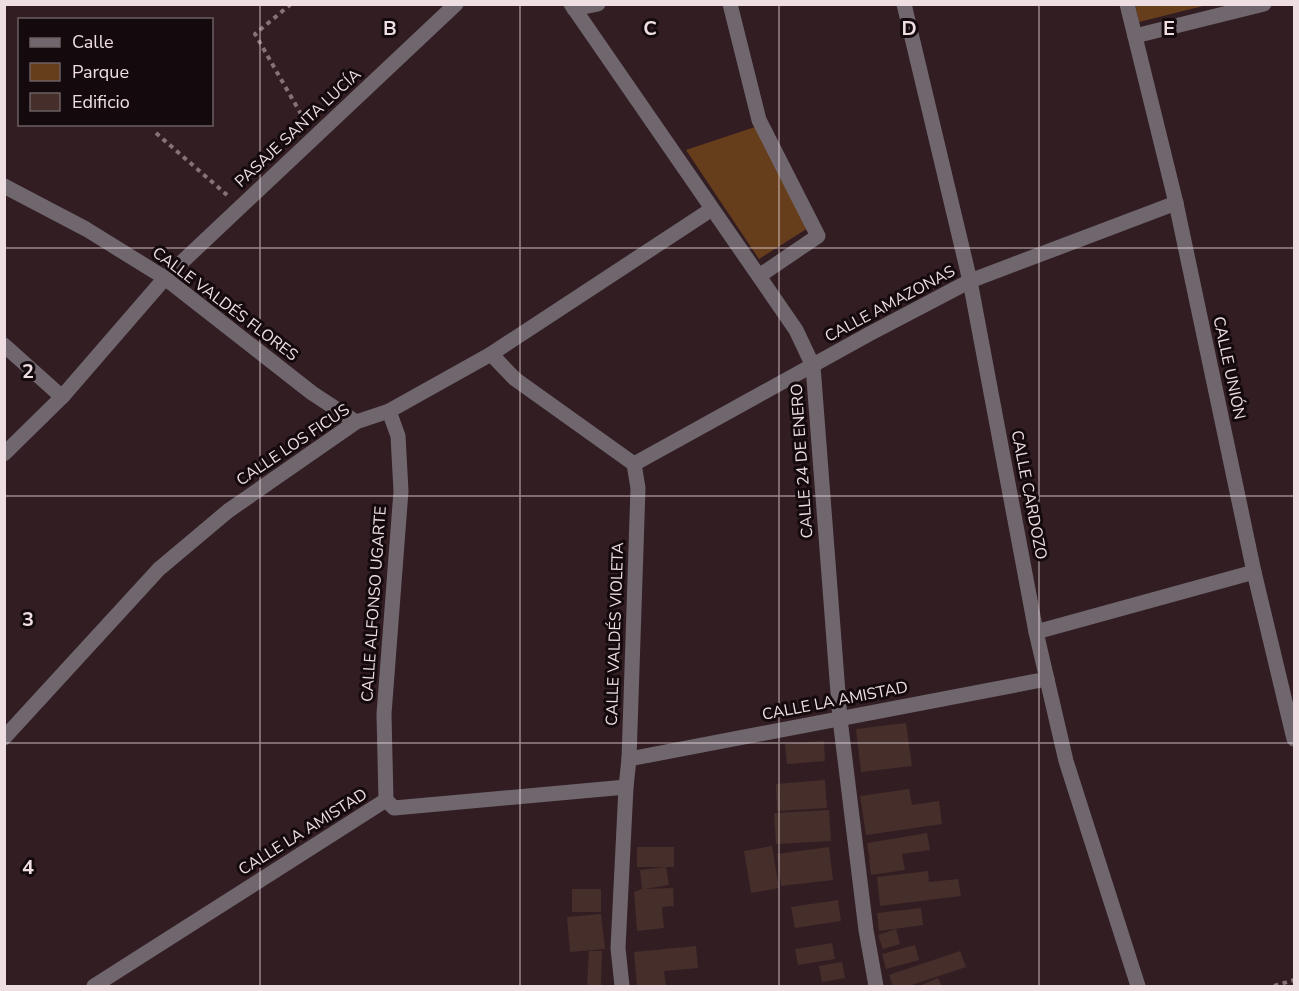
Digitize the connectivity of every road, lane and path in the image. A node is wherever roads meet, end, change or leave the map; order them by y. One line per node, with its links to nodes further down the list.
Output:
1 (291, 4): 11 (path)
2 (456, 4): 11 (street, PASAJE SANTA LUCÍA)
3 (598, 4): 8 (street)
4 (730, 4): 16 (street)
5 (904, 4): 18 (street, CALLE CARDOZO)
6 (1127, 4): 9 (street, CALLE UNIÓN)
7 (1264, 4): 9 (street)
8 (572, 7): 15 (street, CALLE 24 DE ENERO)
9 (1135, 36): 13 (street, CALLE UNIÓN)
10 (156, 133): 14 (path)
11 (315, 138): 14 (street, PASAJE SANTA LUCÍA)
12 (4, 186): 17 (street, CALLE VALDÉS FLORES)
13 (1176, 203): 18 (street, CALLE AMAZONAS); 27 (street, CALLE UNIÓN)
14 (241, 207): 17 (street, PASAJE SANTA LUCÍA)
15 (712, 209): 16 (street, CALLE 24 DE ENERO); 20 (street, CALLE LOS FICUS)
16 (759, 276): 21 (street, CALLE 24 DE ENERO)
17 (165, 278): 22 (street, PASAJE SANTA LUCÍA); 24 (street, CALLE VALDÉS FLORES)
18 (970, 281): 21 (street, CALLE AMAZONAS); 28 (street, CALLE CARDOZO)
19 (4, 345): 22 (street)
20 (491, 354): 23 (street, CALLE LOS FICUS); 26 (street)
21 (813, 366): 26 (street, CALLE AMAZONAS); 30 (street, CALLE 24 DE ENERO)
22 (62, 397): 25 (street, PASAJE SANTA LUCÍA)
23 (389, 411): 24 (street, CALLE LOS FICUS); 35 (street, CALLE ALFONSO UGARTE)
24 (356, 422): 31 (street, CALLE LOS FICUS)
25 (4, 454)
26 (634, 464): 33 (street, CALLE VALDÉS VIOLETA)
27 (1254, 572): 28 (street); 32 (street, CALLE UNIÓN)
28 (1036, 632): 29 (street, CALLE CARDOZO)
29 (1047, 679): 30 (street, CALLE LA AMISTAD); 40 (street, CALLE CARDOZO)
30 (840, 718): 33 (street, CALLE LA AMISTAD); 39 (street, CALLE 24 DE ENERO)
31 (4, 738)
32 (1294, 739)
33 (629, 759): 34 (street, CALLE VALDÉS VIOLETA)
34 (626, 787): 35 (street, CALLE LA AMISTAD); 38 (street, CALLE VALDÉS VIOLETA)
35 (386, 800): 37 (street, CALLE LA AMISTAD)
36 (1294, 980): 41 (path)
37 (94, 987)
38 (622, 987)
39 (876, 987)
40 (1138, 987)
41 (1274, 987)

